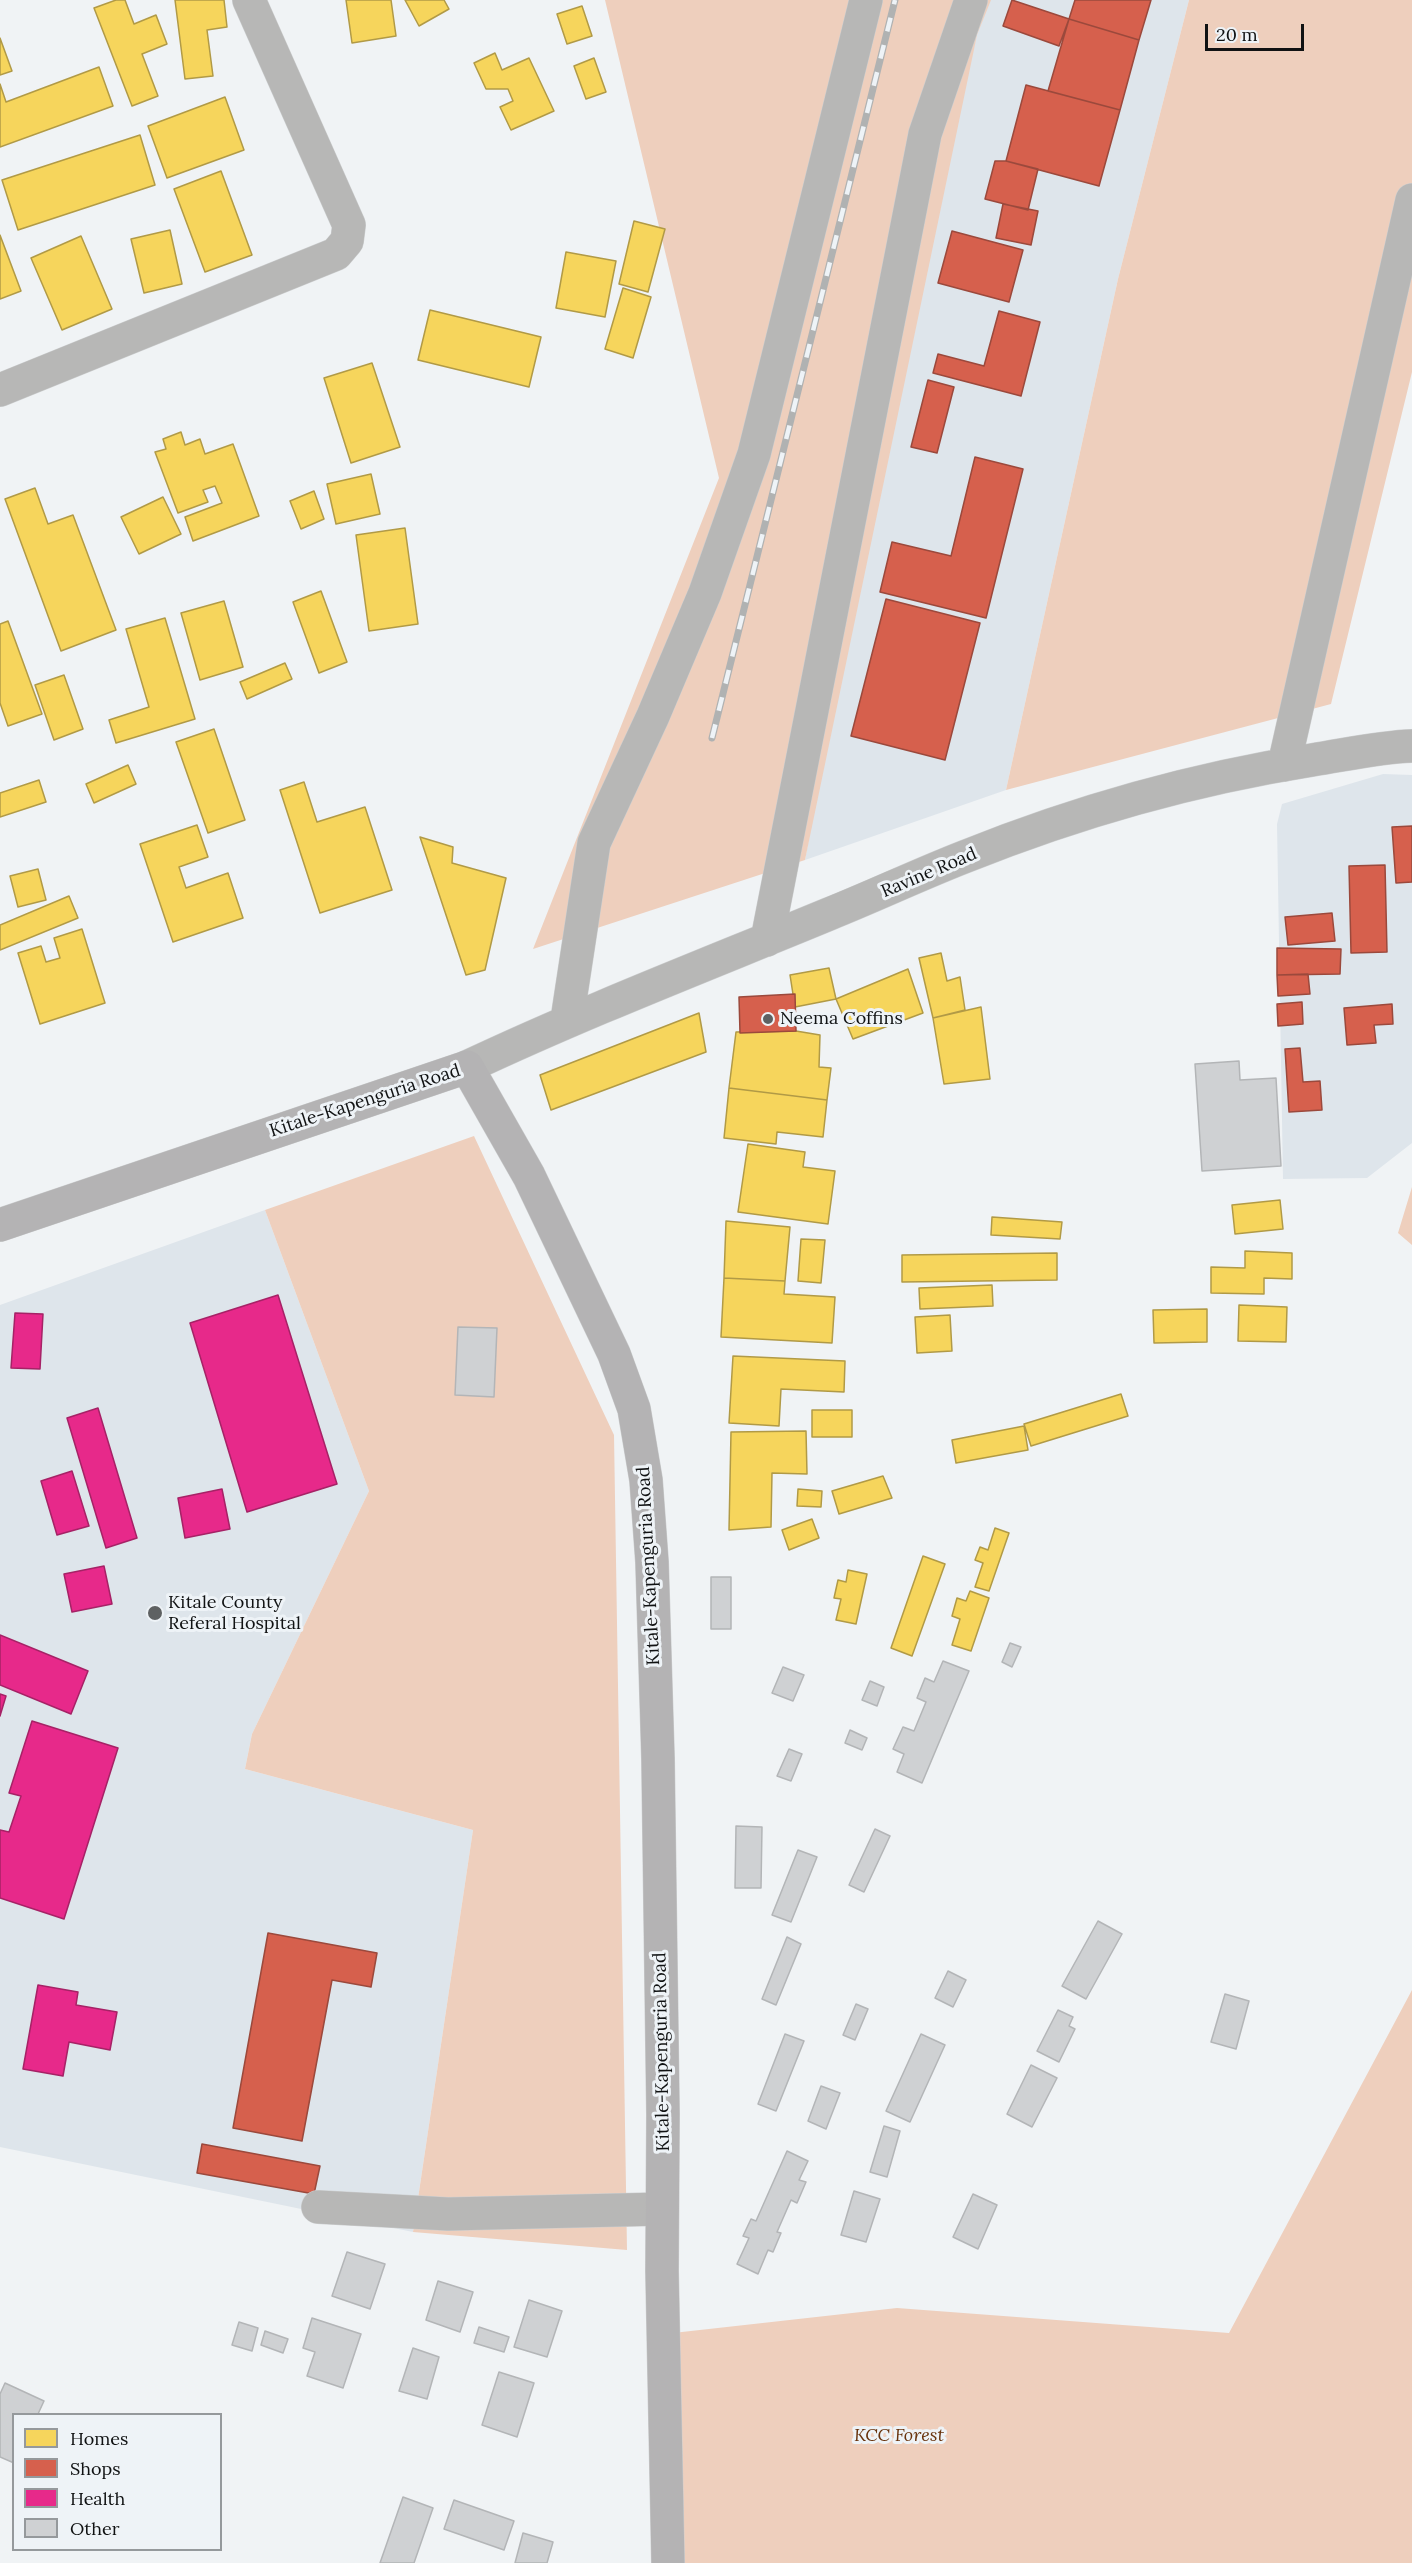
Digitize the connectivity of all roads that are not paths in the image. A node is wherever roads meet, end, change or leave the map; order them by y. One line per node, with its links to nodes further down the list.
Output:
1 (249, 0): 5 (street)
2 (866, 0): 9 (street)
3 (971, 0): 8 (street)
4 (1412, 200): 7 (street)
5 (0, 390)
6 (1412, 746): 7 (street, Ravine Road)
7 (1284, 765): 8 (street, Ravine Road)
8 (767, 940): 9 (street, Ravine Road)
9 (567, 1020): 10 (street, Ravine Road)
10 (467, 1067): 11 (highway, Kitale-Kapenguria Road); 13 (highway, Kitale-Kapenguria Road)
11 (0, 1225)
12 (318, 2207): 13 (street)
13 (662, 2209): 14 (highway, Kitale-Kapenguria Road)
14 (668, 2563)

